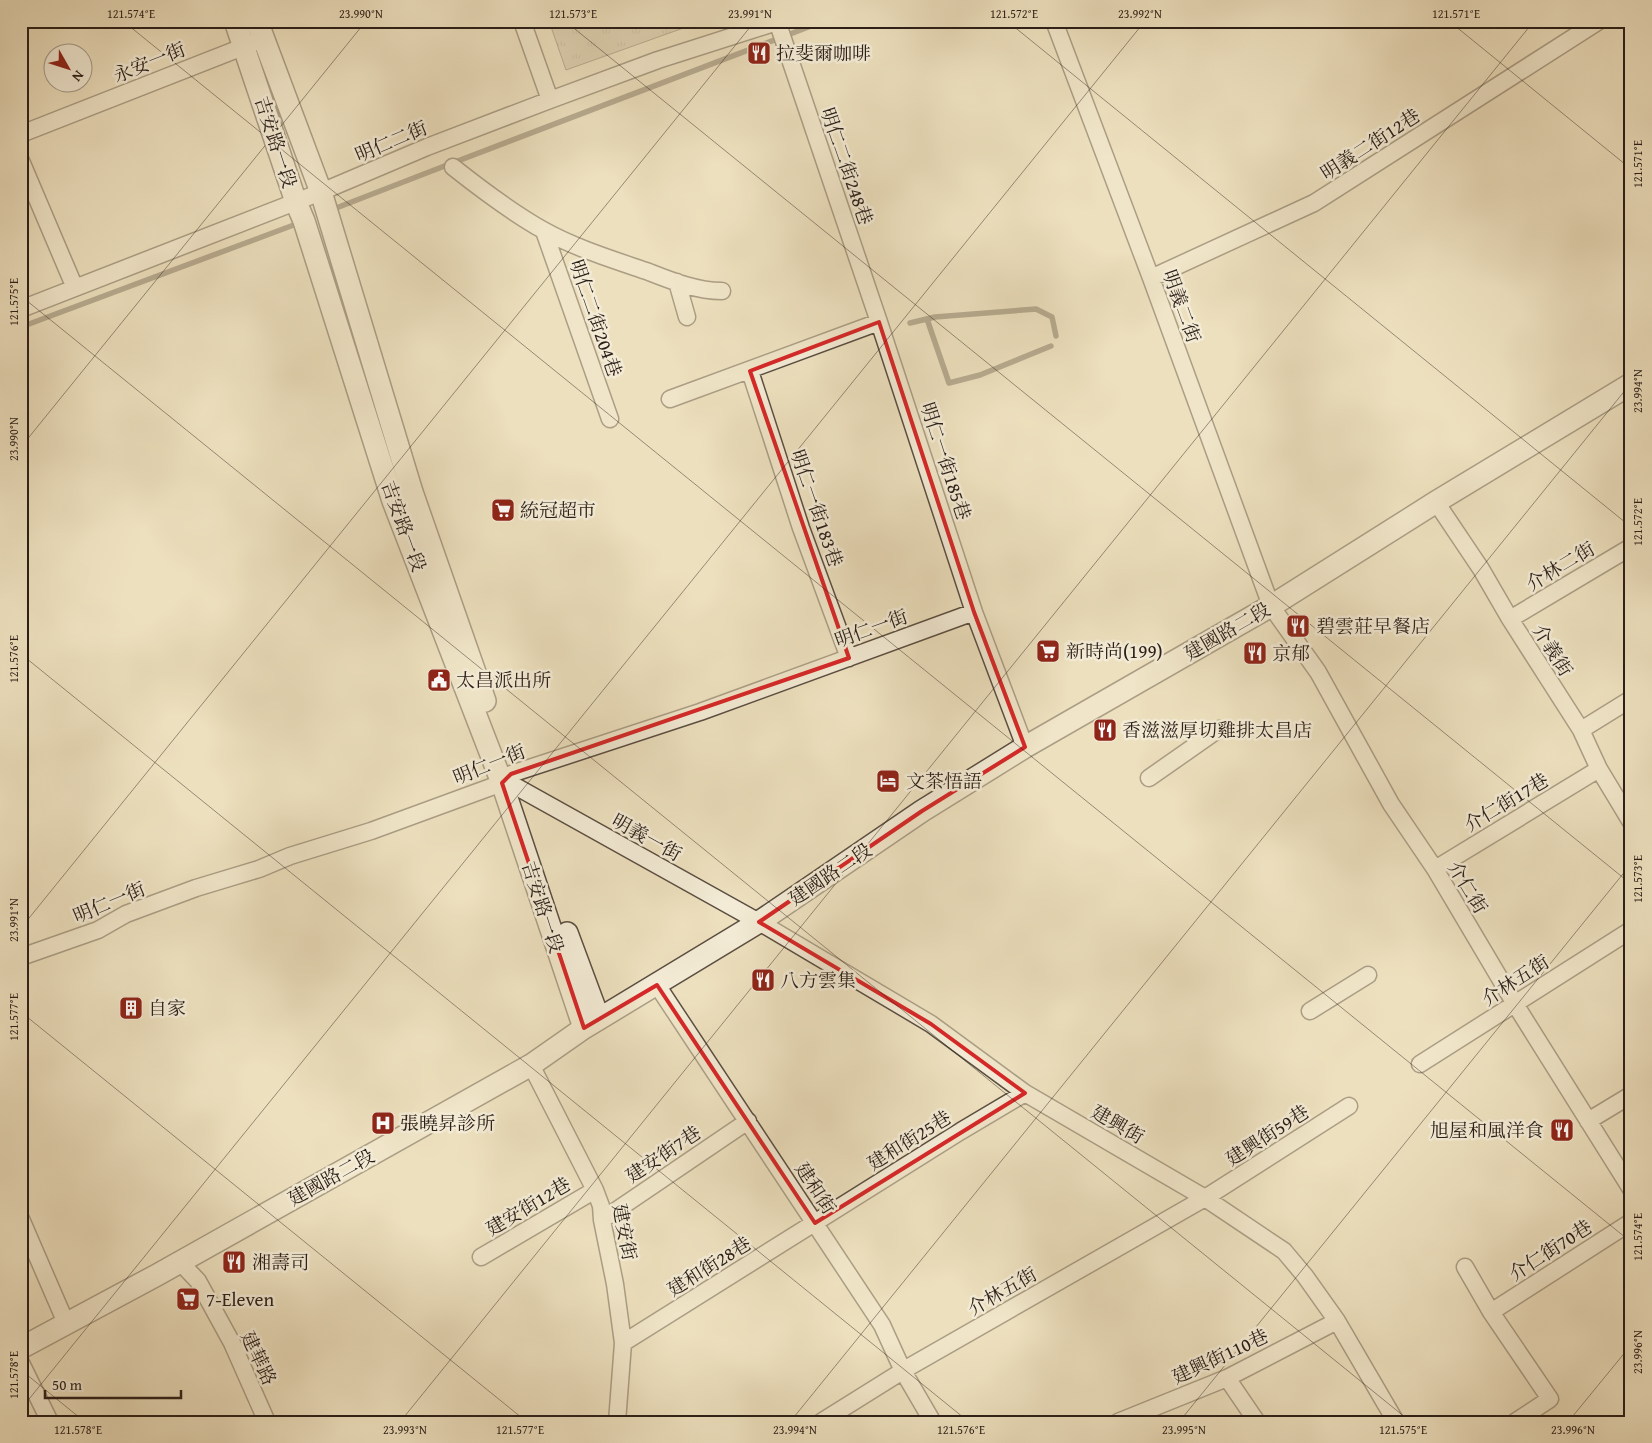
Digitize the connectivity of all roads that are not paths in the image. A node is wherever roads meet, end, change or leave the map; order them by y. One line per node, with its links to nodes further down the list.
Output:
1 (235, 21): 7 (street, 吉安路一段)
2 (522, 21): 8 (street)
3 (1054, 21): 15 (street, 明義二街)
4 (1600, 21): 15 (street, 明義二街12巷)
5 (778, 22): 8 (street, 明仁二街); 21 (street, 明仁二街248巷)
6 (261, 31): 7 (street, 永安一街); 12 (street, 吉安路一段)
7 (244, 46): 9 (street, 永安一街); 13 (street, 吉安路一段)
8 (550, 100): 12 (street, 明仁二街)
9 (21, 134)
10 (21, 161): 17 (street)
11 (453, 166): 14 (street, 明仁二街204巷)
12 (321, 192): 13 (street, 明仁二街); 38 (street, 吉安路一段)
13 (296, 202): 17 (street, 明仁二街); 38 (street, 吉安路一段)
14 (544, 231): 16 (street, 明仁二街204巷); 25 (street, 明仁二街204巷)
15 (1151, 278): 28 (street, 明義二街)
16 (677, 282): 18 (street, 明仁二街204巷); 20 (street)
17 (76, 288): 19 (street, 明仁二街)
18 (722, 291)
19 (21, 309)
20 (687, 318)
21 (879, 322): 22 (street); 29 (street, 明仁一街185巷)
22 (750, 371): 24 (street); 31 (street, 明仁一街183巷)
23 (1630, 387): 26 (street, 建國路二段)
24 (670, 398)
25 (610, 418)
26 (1436, 502): 28 (street, 建國路二段); 30 (street, 介義街)
27 (1631, 547): 30 (street, 介林二街)
28 (1271, 606): 35 (street, 建國路二段); 40 (street, 介仁街)
29 (974, 612): 31 (street, 明仁一街); 35 (street, 明仁一街185巷)
30 (1510, 620): 34 (street, 介義街)
31 (849, 658): 38 (street, 明仁一街)
32 (1631, 699): 34 (street)
33 (1219, 729): 37 (street)
34 (1581, 730): 36 (street, 介義街)
35 (1025, 748): 41 (street, 建國路二段)
36 (1599, 769): 39 (street, 介義街); 40 (street, 介仁街17巷)
37 (1149, 778)
38 (509, 781): 41 (street, 明義一街); 43 (street, 明仁一街); 48 (street, 吉安路一段)
39 (1631, 822)
40 (1435, 869): 46 (street, 介仁街)
41 (759, 922): 45 (street, 建國路二段); 51 (street, 建興街)
42 (1631, 930): 46 (street, 介林五街)
43 (21, 958)
44 (1368, 975): 47 (street)
45 (657, 985): 48 (street, 建國路二段); 54 (street, 建和街)
46 (1515, 1004): 49 (street, 介林五街); 55 (street, 介仁街)
47 (1310, 1011)
48 (591, 1024): 50 (street, 建國路二段)
49 (1420, 1064)
50 (531, 1065): 57 (street, 建安街); 64 (street, 建國路二段)
51 (1025, 1093): 58 (street, 建興街); 62 (street, 建和街25巷)
52 (1631, 1095): 55 (street)
53 (1349, 1106): 58 (street, 建興街59巷)
54 (748, 1121): 60 (street, 建安街7巷); 62 (street, 建和街)
55 (1588, 1121): 56 (street, 介仁街)
56 (1631, 1189)
57 (595, 1190): 60 (street, 建安街); 63 (street, 建安街12巷)
58 (1205, 1198): 67 (street, 建興街); 72 (street, 介林五街)
59 (21, 1219): 68 (street)
60 (602, 1220): 69 (street, 建安街)
61 (1631, 1222): 66 (street, 介仁街70巷)
62 (815, 1223): 69 (street, 建和街28巷); 72 (street, 建和街)
63 (481, 1257)
64 (180, 1262): 68 (street, 建國路二段); 76 (street, 建華路)
65 (1465, 1267): 66 (street)
66 (1491, 1312): 82 (street)
67 (1337, 1321): 73 (street, 建興街110巷); 81 (street, 建興街)
68 (66, 1323): 70 (street, 建國路二段)
69 (623, 1343): 77 (street, 建安街)
70 (21, 1348)
71 (21, 1363): 75 (street)
72 (903, 1371): 74 (street, 建和街); 78 (street, 介林五街)
73 (1227, 1378): 79 (street, 建興街110巷); 80 (street)
74 (931, 1420)
75 (50, 1422)
76 (267, 1422)
77 (618, 1422)
78 (821, 1422)
79 (1118, 1422)
80 (1257, 1422)
81 (1396, 1422)
82 (1515, 1422)

